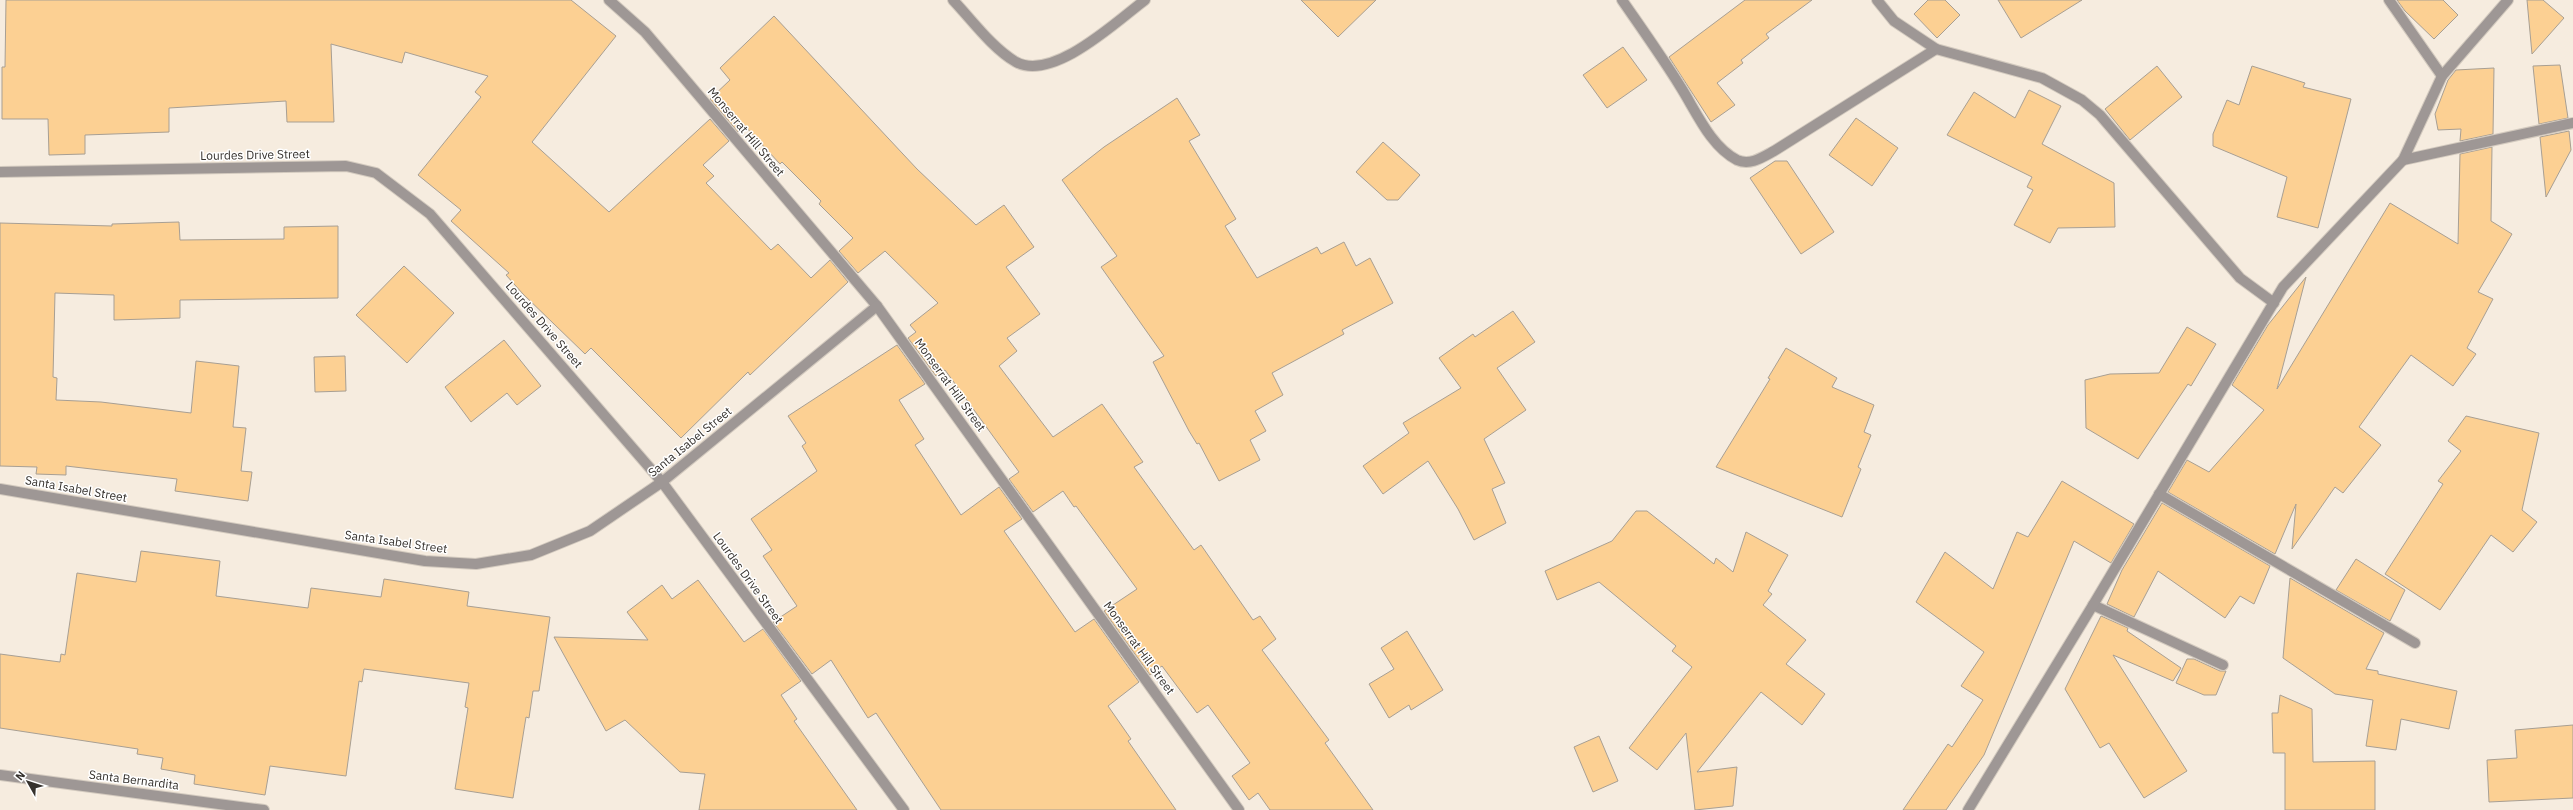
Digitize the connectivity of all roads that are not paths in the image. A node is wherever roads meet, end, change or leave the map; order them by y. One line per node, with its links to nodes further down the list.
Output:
1 (609, 0): 14 (street, Monserrat Hill Street)
2 (953, 0): 3 (street)
3 (1145, 0)
4 (1622, 0): 8 (street)
5 (1877, 0): 8 (street)
6 (2389, 0): 9 (street)
7 (2508, 0): 9 (street)
8 (1936, 49): 13 (street)
9 (2442, 76): 11 (street)
10 (2573, 123): 11 (street)
11 (2403, 160): 13 (street)
12 (0, 172): 15 (street, Lourdes Drive Street)
13 (2274, 303): 17 (street)
14 (877, 306): 15 (street, Santa Isabel Street); 24 (street, Monserrat Hill Street)
15 (662, 482): 16 (street, Santa Isabel Street); 23 (street, Lourdes Drive Street)
16 (0, 489)
17 (2159, 494): 18 (street); 19 (street)
18 (2093, 605): 20 (street); 25 (street)
19 (2415, 643)
20 (2223, 665)
21 (0, 775): 22 (street, Santa Bernardita)
22 (264, 810)
23 (904, 810)
24 (1239, 810)
25 (1968, 810)

